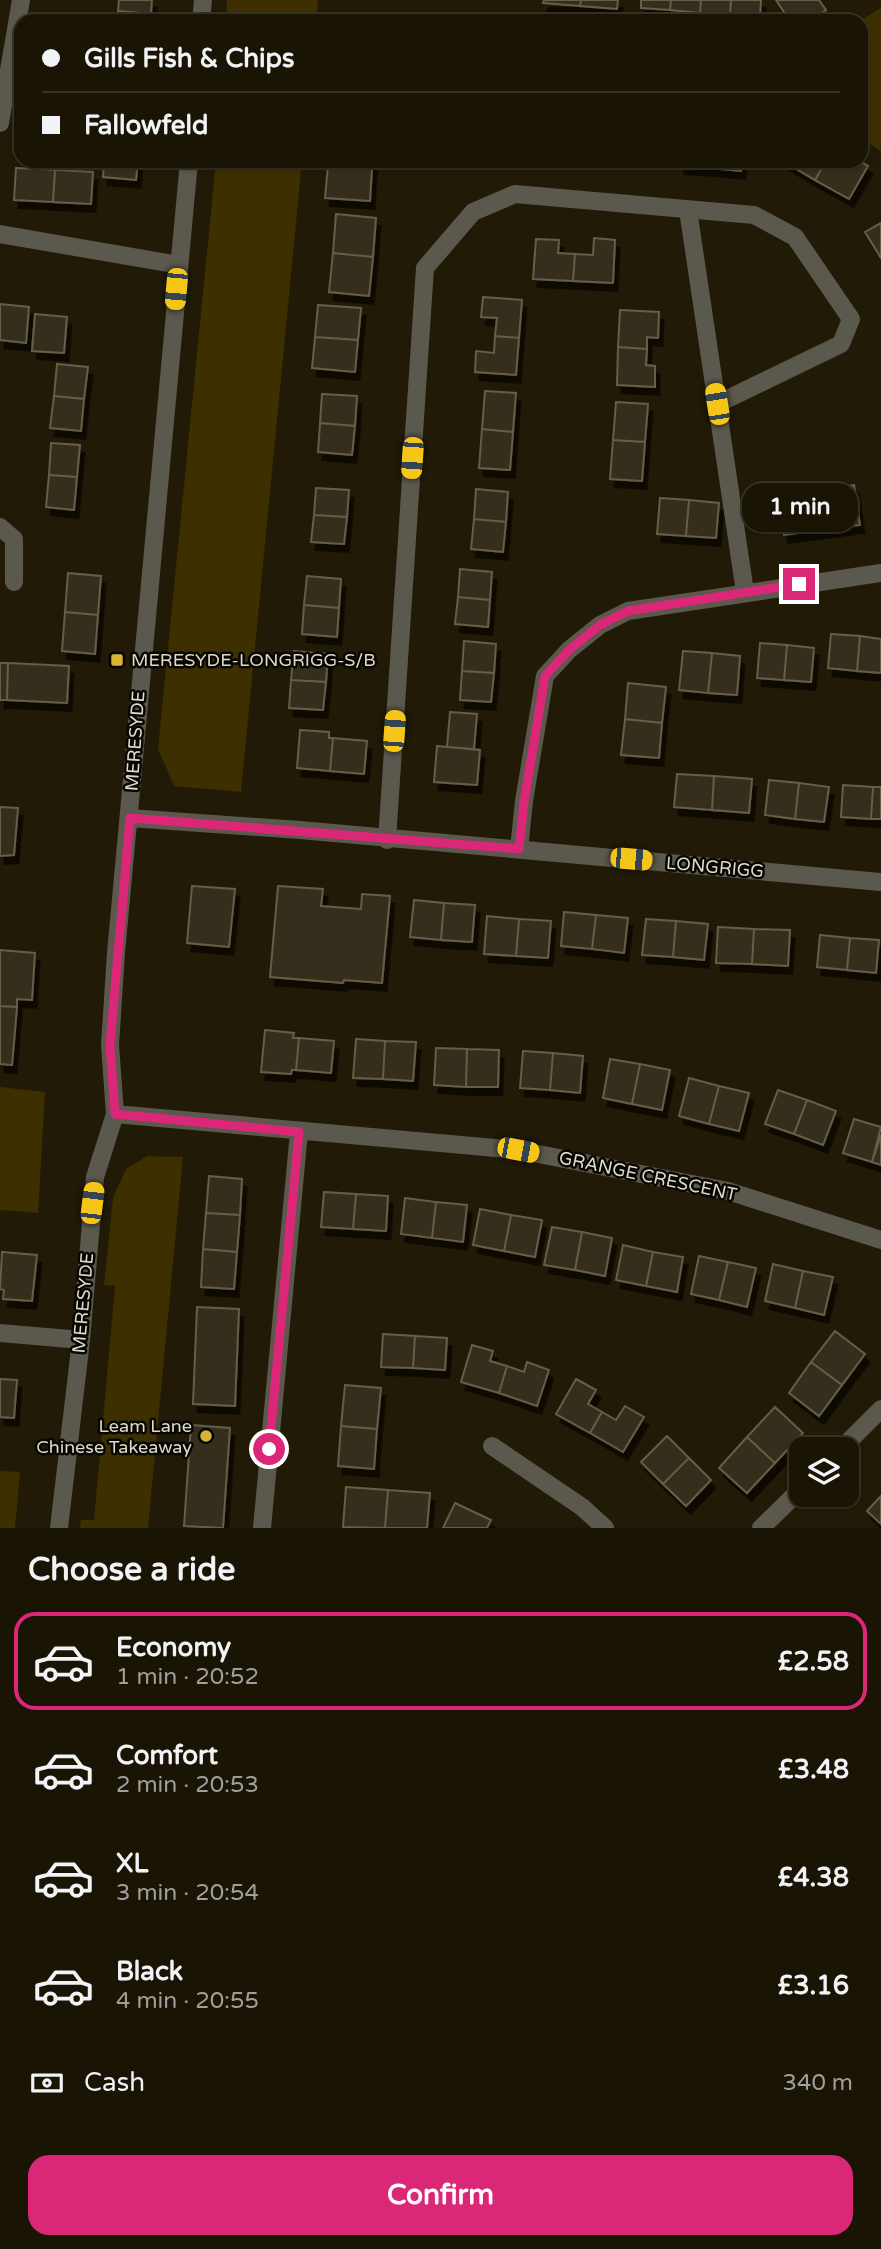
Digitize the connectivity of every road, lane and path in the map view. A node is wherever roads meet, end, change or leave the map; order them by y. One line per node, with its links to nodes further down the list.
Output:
1 (14, 41): 2 (street)
2 (0, 123)
3 (188, 168): 6 (street, MERESYDE)
4 (688, 209): 7 (street); 7 (street); 13 (street)
5 (0, 234): 6 (street)
6 (179, 265): 12 (street, MERESYDE)
7 (717, 404): 11 (street)
8 (0, 527): 10 (street)
9 (881, 573): 11 (street)
10 (14, 582)
11 (745, 592): 14 (street)
12 (130, 818): 13 (street, LONGRIGG); 16 (street, MERESYDE)
13 (387, 839): 14 (street, LONGRIGG)
14 (519, 849): 15 (street, LONGRIGG)
15 (881, 882)
16 (115, 1114): 17 (street, GRANGE CRESCENT); 20 (street, MERESYDE)
17 (299, 1132): 18 (street, GRANGE CRESCENT); 26 (street)
18 (881, 1240)
19 (0, 1334): 20 (street)
20 (81, 1340): 25 (street, MERESYDE)
21 (881, 1409): 22 (street)
22 (853, 1437)
23 (492, 1446): 27 (street)
24 (789, 1501): 28 (street)
25 (59, 1528)
26 (262, 1528)
27 (605, 1528)
28 (761, 1528)

